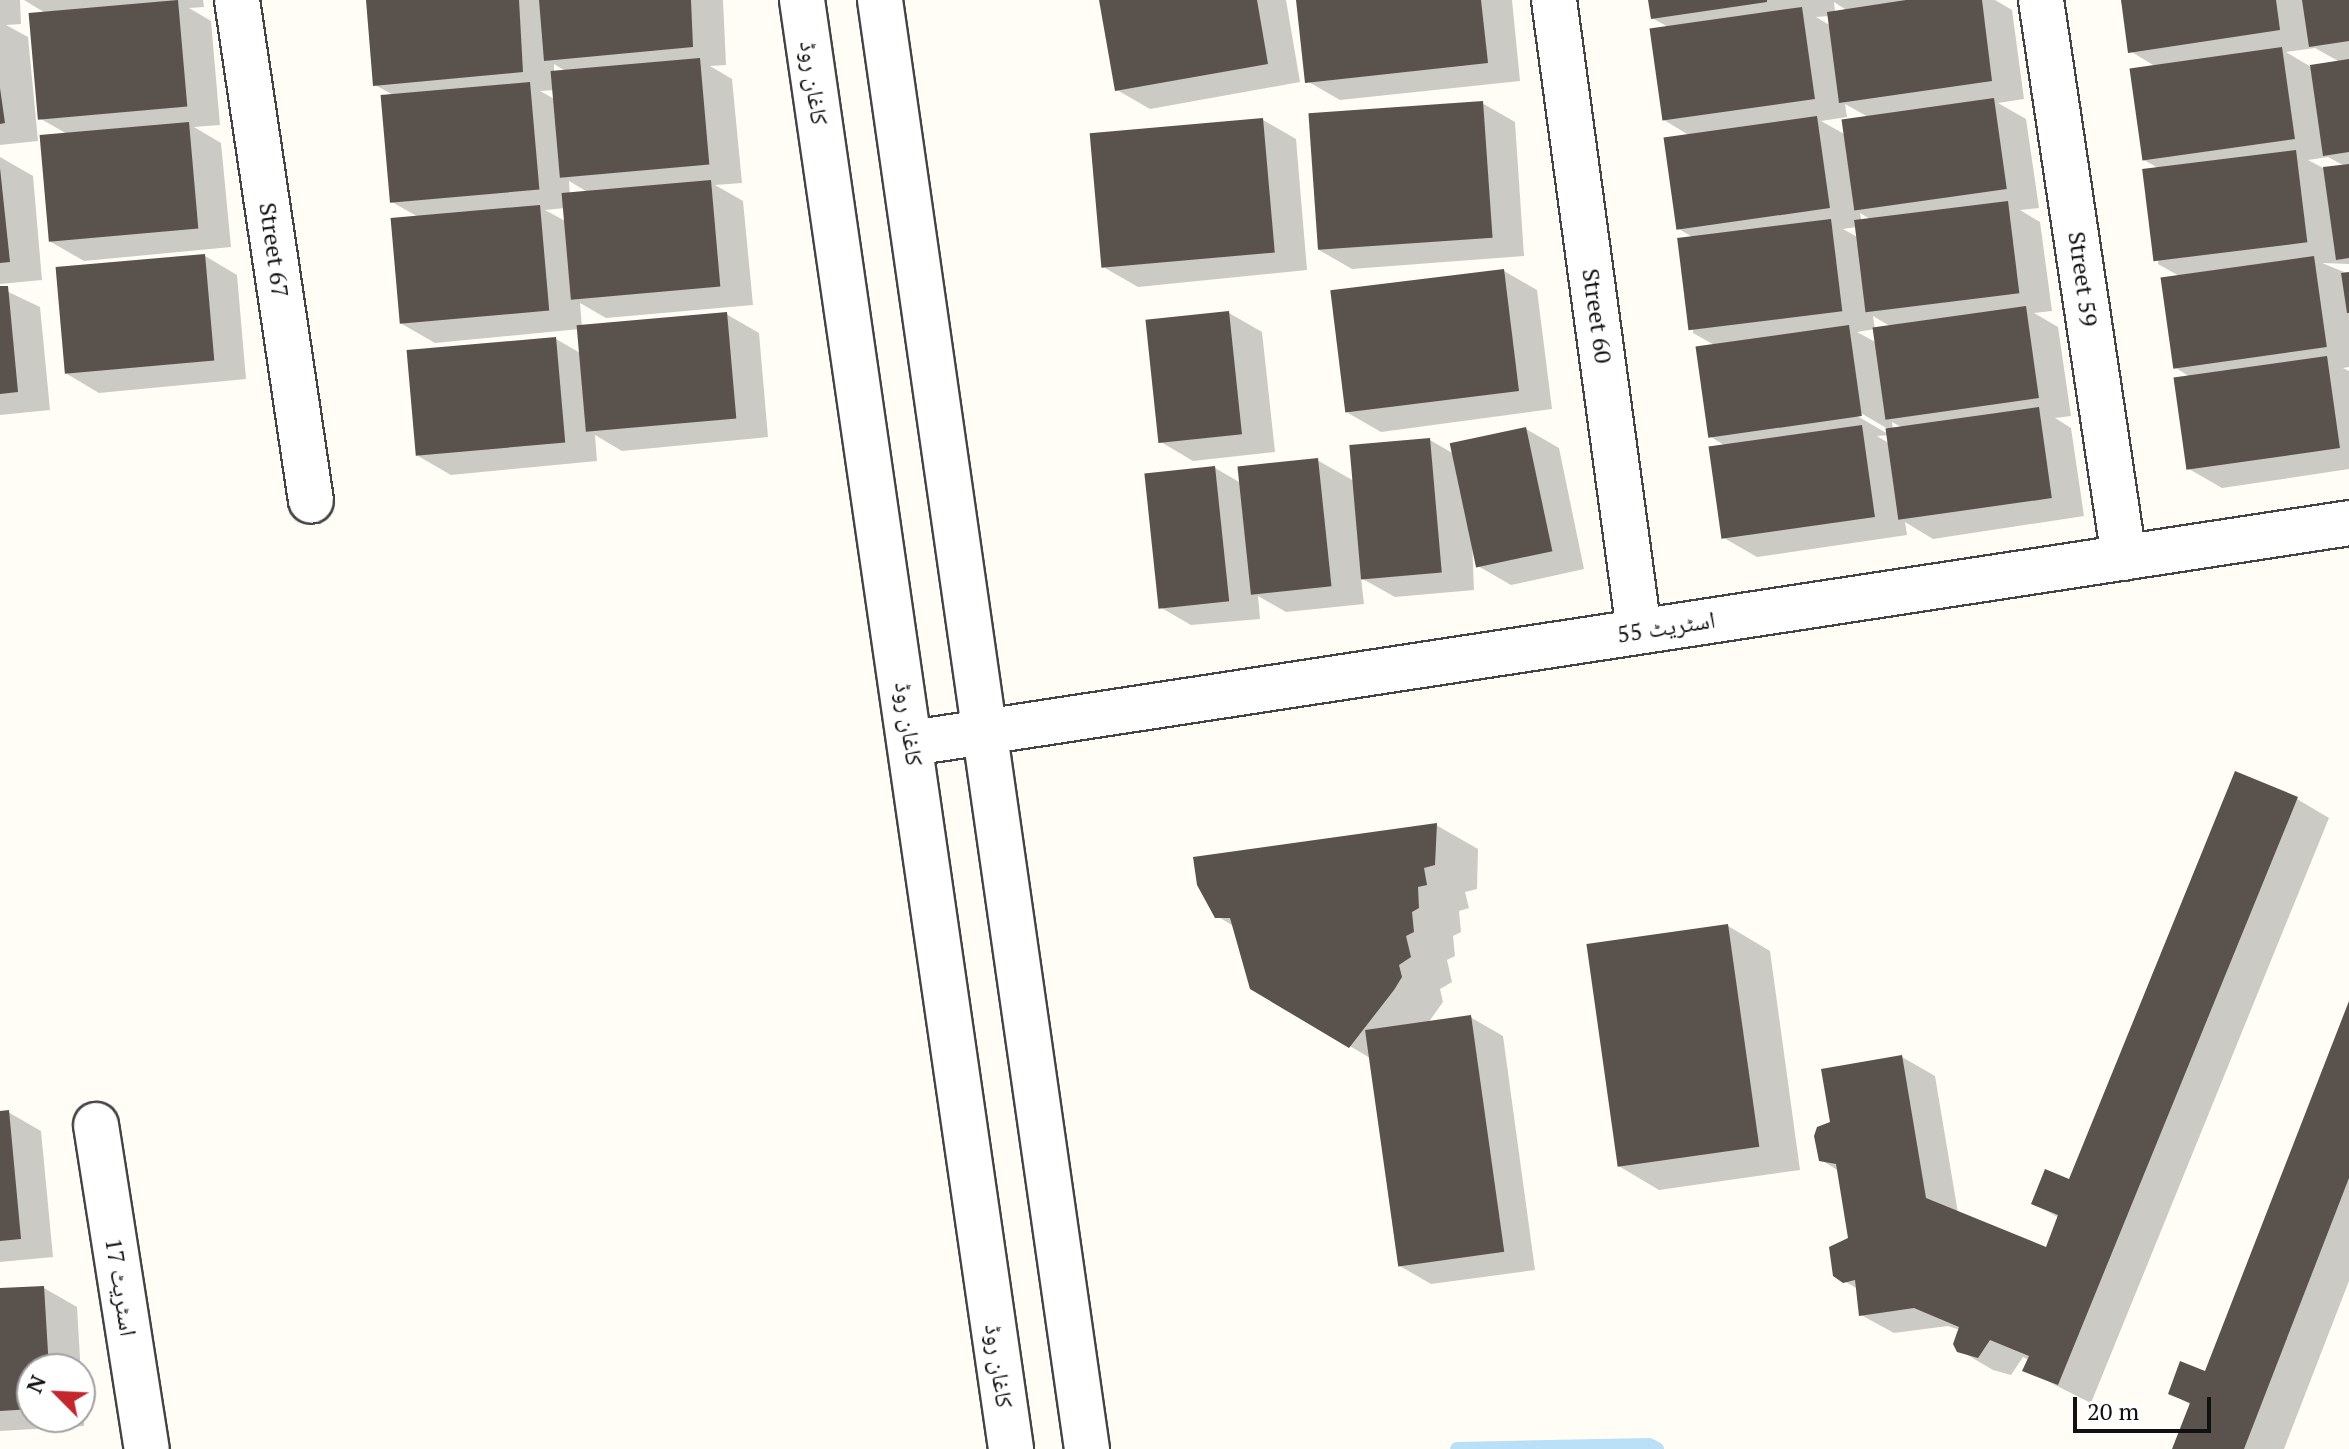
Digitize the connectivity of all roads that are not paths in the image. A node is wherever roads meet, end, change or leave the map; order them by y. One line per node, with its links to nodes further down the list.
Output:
1 (237, 0): 6 (street, Street 67)
2 (802, 0): 11 (street, کاغان روڈ)
3 (880, 0): 10 (street)
4 (1554, 0): 9 (street, Street 60)
5 (2041, 0): 8 (street, Street 59)
6 (311, 501)
7 (2349, 523): 8 (street, اسٹریٹ 55)
8 (2124, 558): 9 (street, اسٹریٹ 55)
9 (1639, 631): 10 (street, اسٹریٹ 55)
10 (983, 729): 11 (street, اسٹریٹ 55); 15 (street)
11 (912, 743): 14 (street, کاغان روڈ)
12 (96, 1125): 13 (street, اسٹریٹ 17)
13 (147, 1449)
14 (1011, 1449)
15 (1087, 1449)

